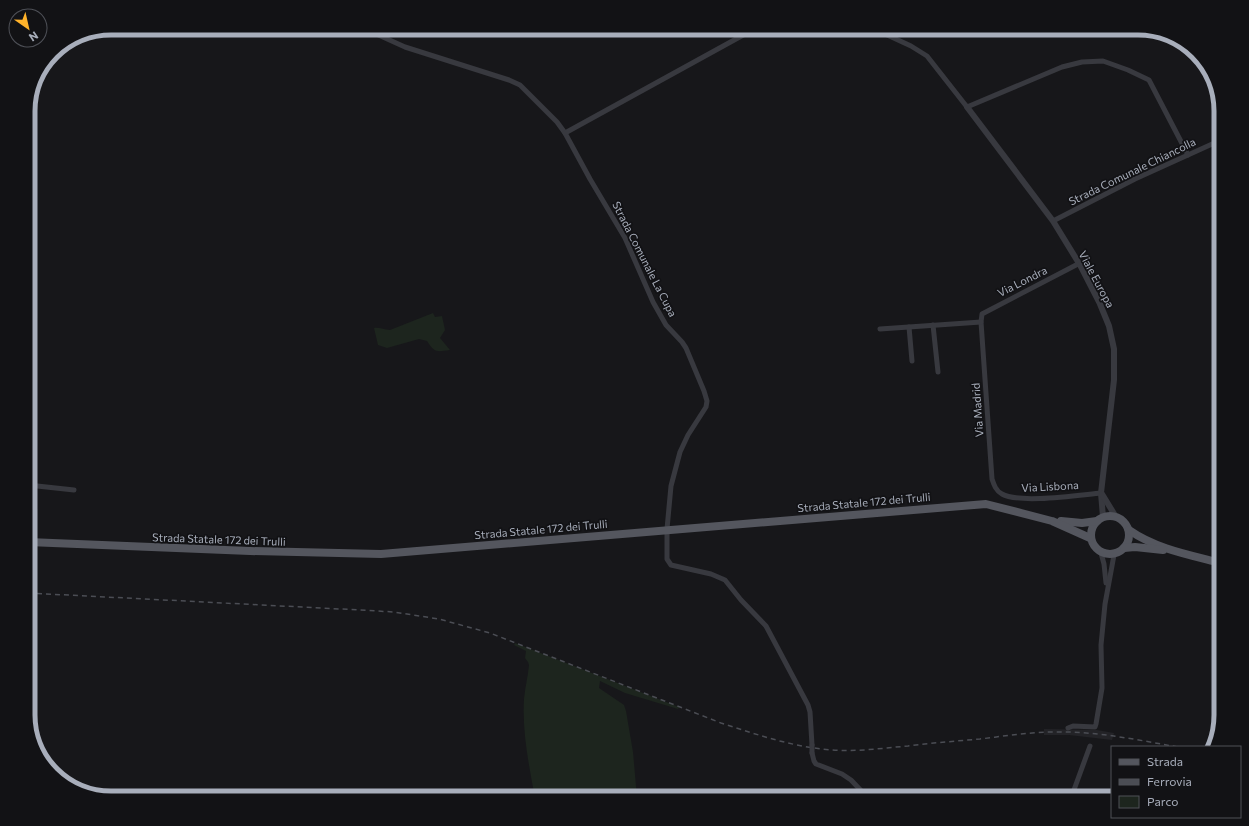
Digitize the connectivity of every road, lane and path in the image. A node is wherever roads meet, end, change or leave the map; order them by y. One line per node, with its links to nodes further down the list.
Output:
1 (378, 35): 5 (street, Strada Comunale La Cupa)
2 (743, 35): 5 (street)
3 (887, 35): 4 (street)
4 (967, 107): 7 (street); 8 (street, Viale Europa)
5 (565, 133): 23 (street, Strada Comunale La Cupa)
6 (1214, 143): 7 (street, Strada Comunale Chiancolla)
7 (1188, 155): 8 (street, Strada Comunale Chiancolla)
8 (1053, 221): 9 (street, Viale Europa)
9 (1078, 264): 10 (street, Via Londra); 18 (street, Viale Europa)
10 (981, 322): 11 (street); 19 (street, Via Madrid)
11 (934, 325): 12 (street); 15 (street)
12 (909, 327): 13 (street); 14 (street)
13 (880, 328)
14 (912, 361)
15 (938, 372)
16 (35, 486): 17 (street)
17 (74, 490)
18 (1101, 493): 19 (street, Via Lisbona); 20 (street); 21 (street, Viale Europa)
19 (1002, 494)
20 (1116, 516): 21 (main road); 24 (main road)
21 (1100, 519): 22 (main road, Strada Statale 172 dei Trulli); 25 (main road)
22 (1052, 521): 23 (main road, Strada Statale 172 dei Trulli); 25 (main road, Strada Statale 172 dei Trulli)
23 (667, 529): 26 (main road, Strada Statale 172 dei Trulli); 35 (street, Strada Comunale La Cupa, bridge)
24 (1129, 530): 27 (main road); 28 (main road)
25 (1090, 538): 29 (main road)
26 (35, 542)
27 (1124, 548): 28 (main road); 30 (main road)
28 (1175, 551): 31 (main road)
29 (1101, 553): 30 (main road); 32 (street)
30 (1114, 555): 32 (street)
31 (1214, 561)
32 (1106, 592): 33 (street)
33 (1068, 728)
34 (1090, 746): 36 (street)
35 (861, 791)
36 (1074, 791)

